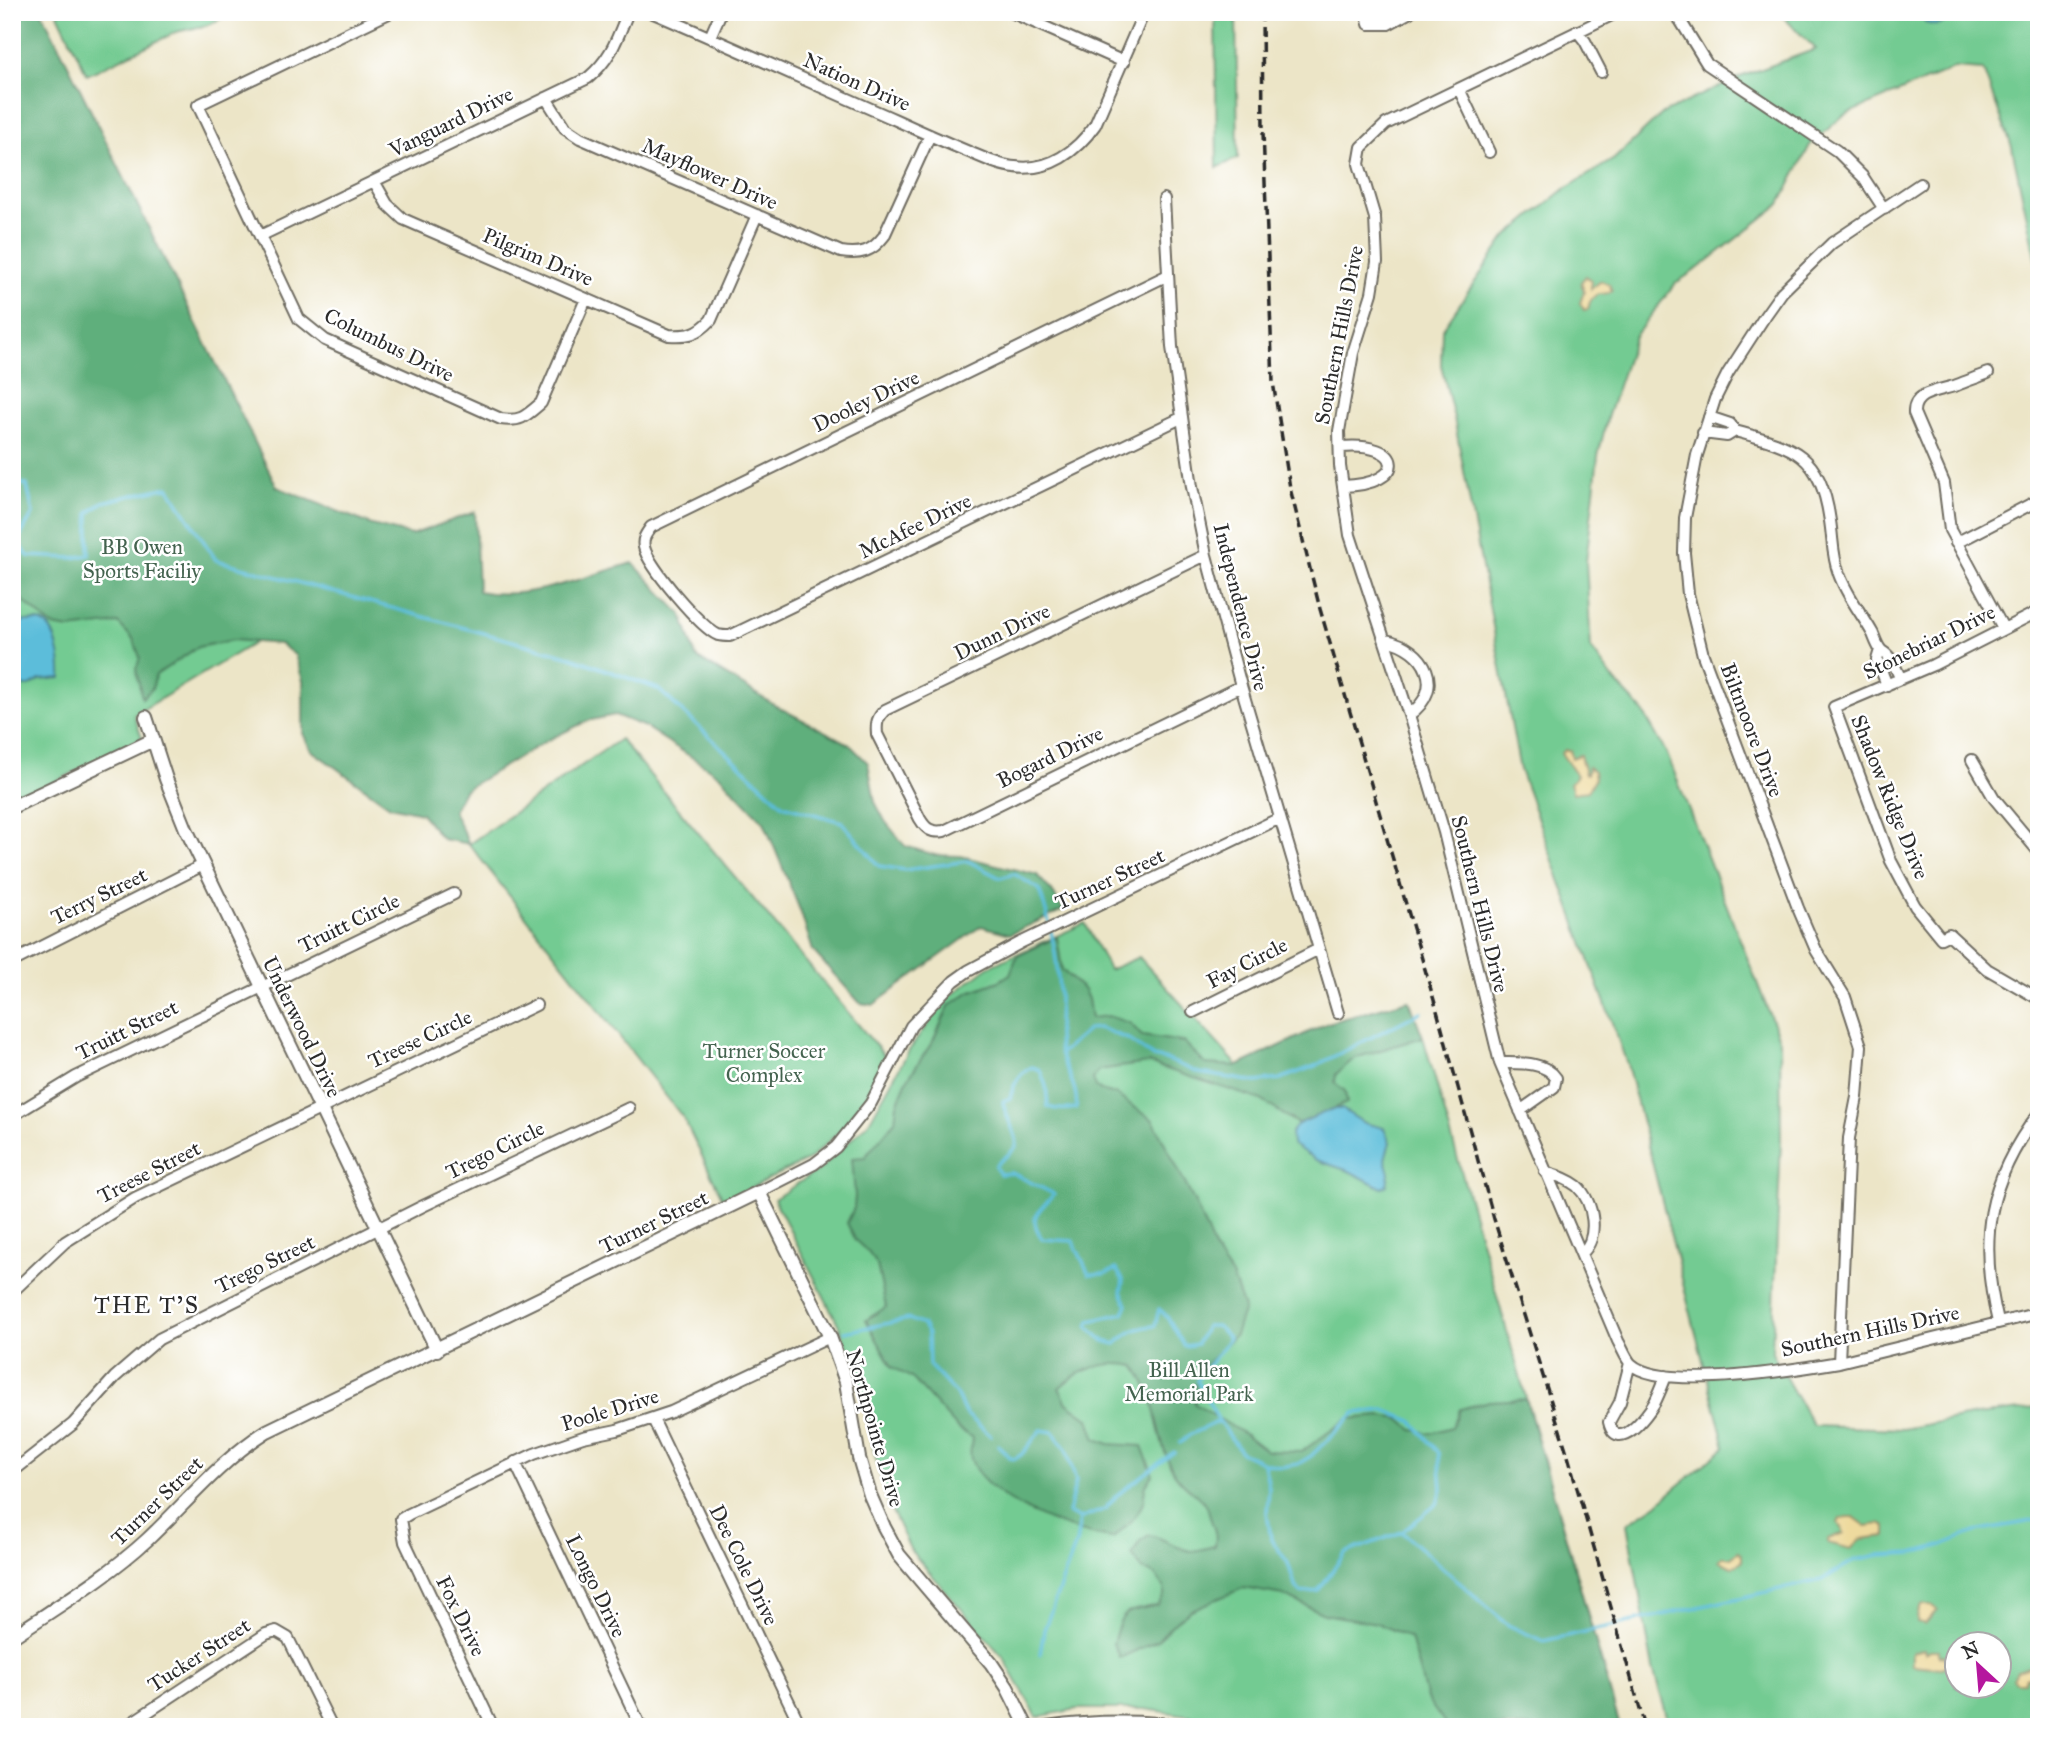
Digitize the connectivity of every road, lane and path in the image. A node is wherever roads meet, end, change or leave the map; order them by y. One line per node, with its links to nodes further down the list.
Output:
1 (391, 12): 24 (street, Columbus Drive)
2 (628, 12): 16 (street, Vanguard Drive)
3 (651, 12): 12 (street, Nation Drive)
4 (721, 12): 12 (street)
5 (1011, 12): 13 (street)
6 (1144, 12): 13 (street)
7 (1367, 12): 8 (street)
8 (1410, 12)
9 (1618, 12): 11 (street, Southern Hills Drive)
10 (1672, 12): 22 (street)
11 (1577, 31): 14 (street); 15 (street, Southern Hills Drive)
12 (710, 37): 17 (street, Nation Drive)
13 (1124, 62): 17 (street, Nation Drive)
14 (1601, 72)
15 (1459, 89): 18 (street); 32 (street, Southern Hills Drive)
16 (546, 98): 19 (street, Vanguard Drive); 23 (street, Mayflower Drive)
17 (930, 135): 23 (street, Mayflower Drive)
18 (1489, 152)
19 (374, 181): 24 (street, Vanguard Drive); 26 (street, Pilgrim Drive)
20 (1920, 184): 22 (street, Biltmoore Drive)
21 (1164, 199): 25 (street, Independence Drive)
22 (1884, 209): 28 (street, Biltmoore Drive)
23 (757, 215): 26 (street, Pilgrim Drive)
24 (260, 236): 26 (street, Columbus Drive)
25 (1168, 275): 29 (street, Independence Drive); 37 (street, Dooley Drive)
26 (586, 299)
27 (1988, 373): 35 (street)
28 (1709, 417): 30 (street); 31 (street, Biltmoore Drive)
29 (1181, 418): 36 (street, Independence Drive); 37 (street, McAfee Drive)
30 (1735, 431): 31 (street); 41 (street)
31 (1703, 433): 78 (street, Biltmoore Drive)
32 (1341, 447): 33 (street, Southern Hills Drive); 33 (street, Southern Hills Drive)
33 (1343, 486): 40 (street, Southern Hills Drive)
34 (2035, 502): 35 (street)
35 (1956, 544): 39 (street)
36 (1206, 555): 44 (street, Independence Drive); 50 (street, Dunn Drive)
37 (674, 593)
38 (2039, 611): 39 (street, Stonebriar Drive)
39 (2003, 628): 42 (street, Stonebriar Drive)
40 (1386, 640): 46 (street, Southern Hills Drive); 46 (street)
41 (1880, 650): 42 (street); 43 (street)
42 (1901, 679): 43 (street, Stonebriar Drive)
43 (1887, 685): 45 (street, Stonebriar Drive)
44 (1241, 686): 50 (street, Bogard Drive); 52 (street, Independence Drive)
45 (1835, 706): 59 (street, Shadow Ridge Drive)
46 (1409, 715): 63 (street, Southern Hills Drive)
47 (146, 717): 48 (street, Underwood Drive)
48 (153, 740): 51 (street); 54 (street, Underwood Drive)
49 (1972, 760): 53 (street)
50 (900, 779)
51 (12, 807)
52 (1280, 818): 56 (street, Independence Drive); 70 (street, Turner Street)
53 (2039, 852)
54 (204, 865): 57 (street, Terry Street); 58 (street, Underwood Drive)
55 (454, 894): 58 (street, Truitt Circle)
56 (1319, 949): 61 (street, Fay Circle); 62 (street, Independence Drive)
57 (12, 962)
58 (261, 986): 64 (street, Underwood Drive); 68 (street, Truitt Street)
59 (2039, 999)
60 (536, 1005): 64 (street, Treese Circle)
61 (1193, 1012)
62 (1338, 1013)
63 (1500, 1063): 66 (street, Southern Hills Drive); 66 (street)
64 (319, 1108): 71 (street, Underwood Drive); 73 (street, Treese Street)
65 (629, 1108): 71 (street, Trego Circle)
66 (1520, 1111): 69 (street, Southern Hills Drive)
67 (2039, 1113): 75 (street)
68 (12, 1116)
69 (1545, 1172): 72 (street, Southern Hills Drive); 72 (street)
70 (759, 1192): 76 (street, Northpointe Drive); 77 (street, Turner Street)
71 (379, 1228): 77 (street, Underwood Drive); 83 (street, Trego Street)
72 (1581, 1254): 79 (street, Southern Hills Drive)
73 (12, 1292)
74 (2039, 1313): 75 (street, Southern Hills Drive)
75 (1998, 1322): 78 (street, Southern Hills Drive)
76 (830, 1337): 81 (street, Poole Drive); 91 (street, Northpointe Drive)
77 (436, 1350): 85 (street, Turner Street)
78 (1839, 1362): 80 (street, Southern Hills Drive)
79 (1630, 1363): 80 (street, Southern Hills Drive); 80 (street)
80 (1666, 1376)
81 (653, 1419): 82 (street, Poole Drive); 90 (street, Dee Cole Drive)
82 (515, 1462): 84 (street, Poole Drive); 89 (street, Longo Drive)
83 (12, 1472)
84 (401, 1520): 88 (street, Fox Drive)
85 (12, 1637)
86 (125, 1727): 87 (street, Tucker Street)
87 (332, 1727)
88 (493, 1727)
89 (641, 1727)
90 (801, 1727)
91 (1027, 1727)
92 (1047, 1727): 93 (street)
93 (1194, 1727)

